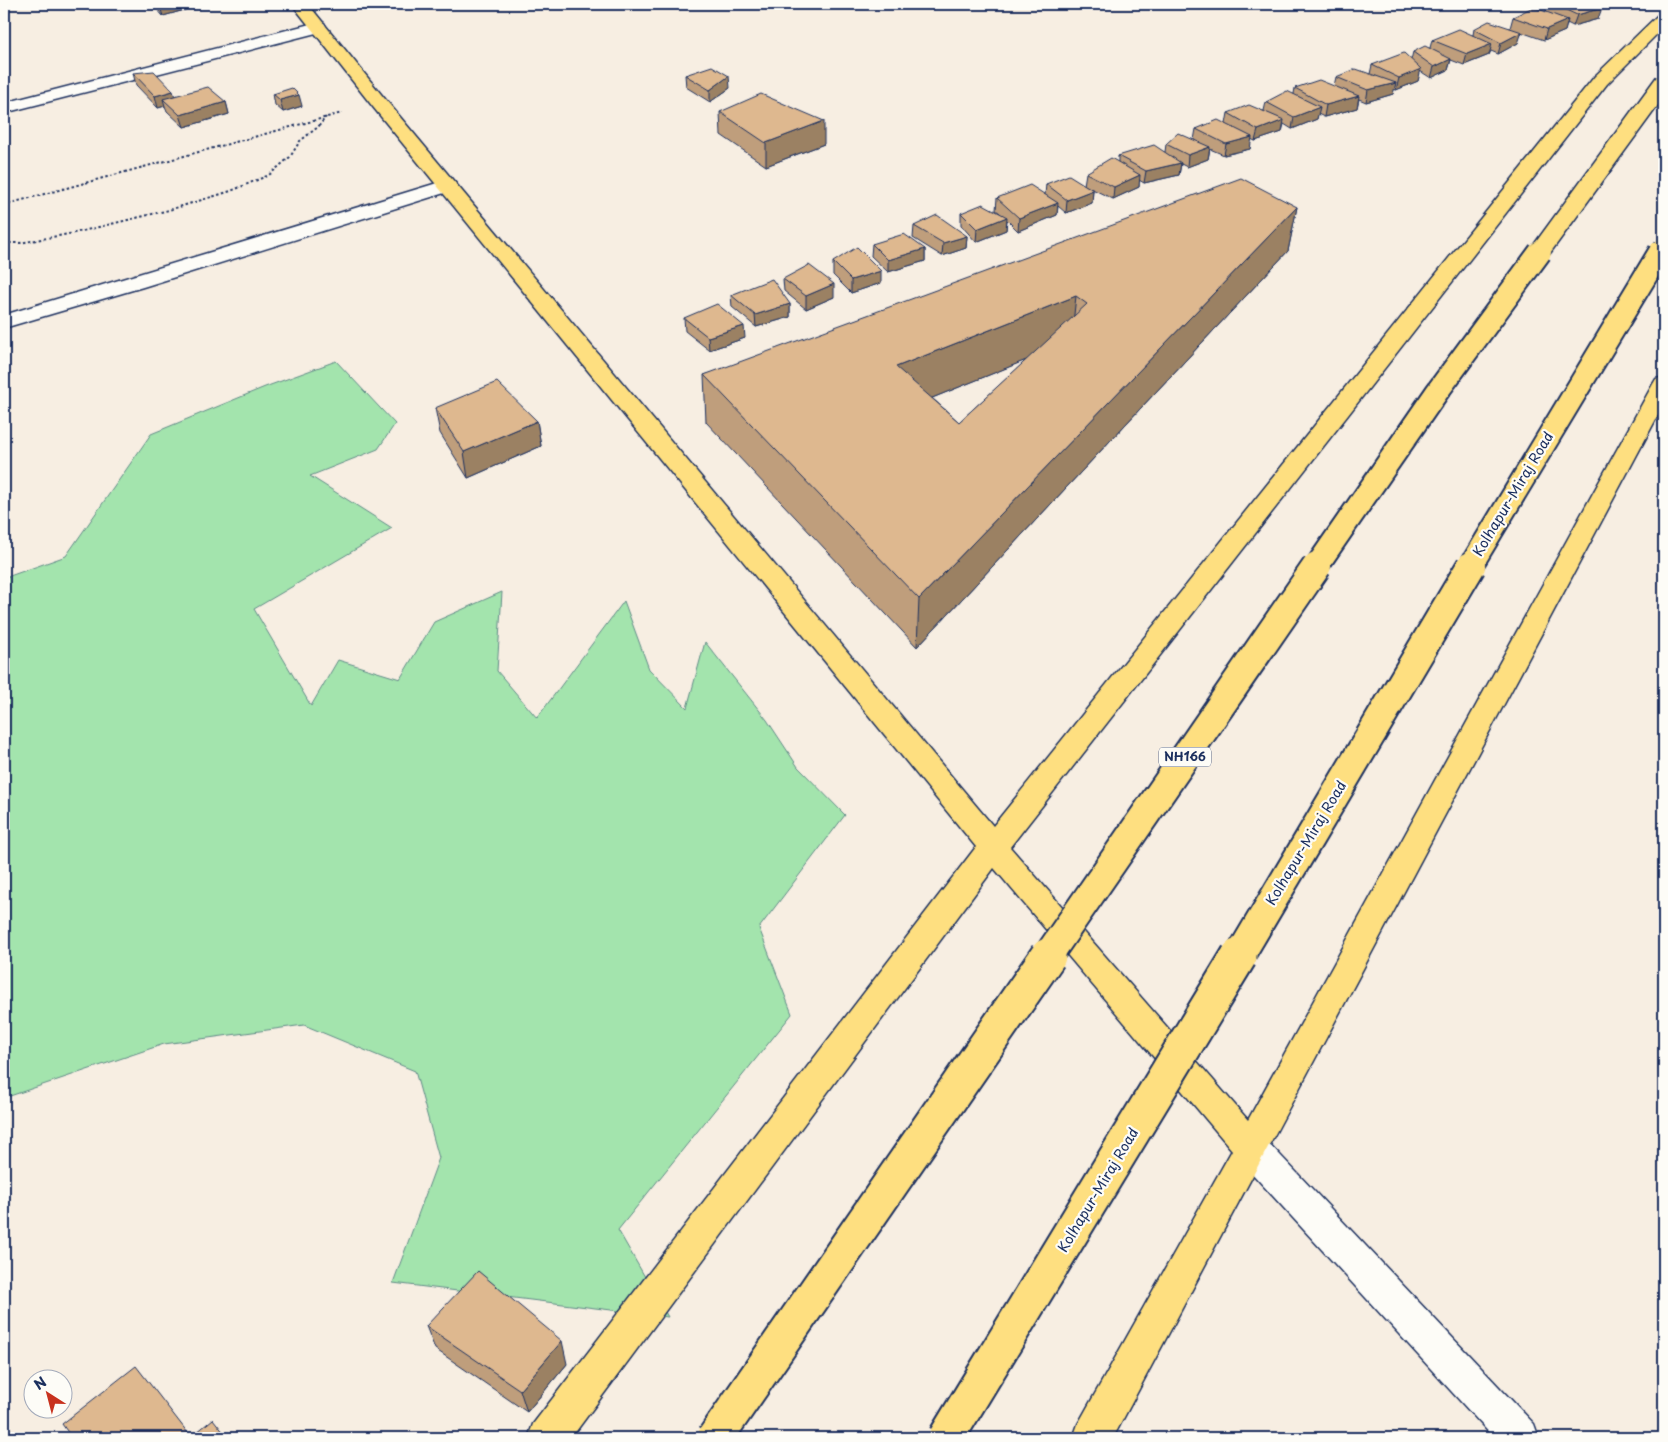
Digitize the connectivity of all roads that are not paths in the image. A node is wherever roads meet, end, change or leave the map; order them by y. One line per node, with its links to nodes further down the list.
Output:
1 (300, 4): 3 (main road)
2 (1664, 18): 10 (main road)
3 (318, 27): 5 (street); 6 (main road)
4 (1664, 82): 13 (main road, NH166, bridge)
5 (4, 108)
6 (447, 186): 8 (street); 10 (main road)
7 (1664, 246): 14 (main road, Kolhapur-Miraj Road, bridge)
8 (4, 322)
9 (1664, 384): 11 (main road)
10 (994, 847): 11 (main road); 12 (main road)
11 (1252, 1148): 15 (main road); 16 (street)
12 (547, 1438)
13 (715, 1438)
14 (946, 1438)
15 (1092, 1438)
16 (1520, 1438)

